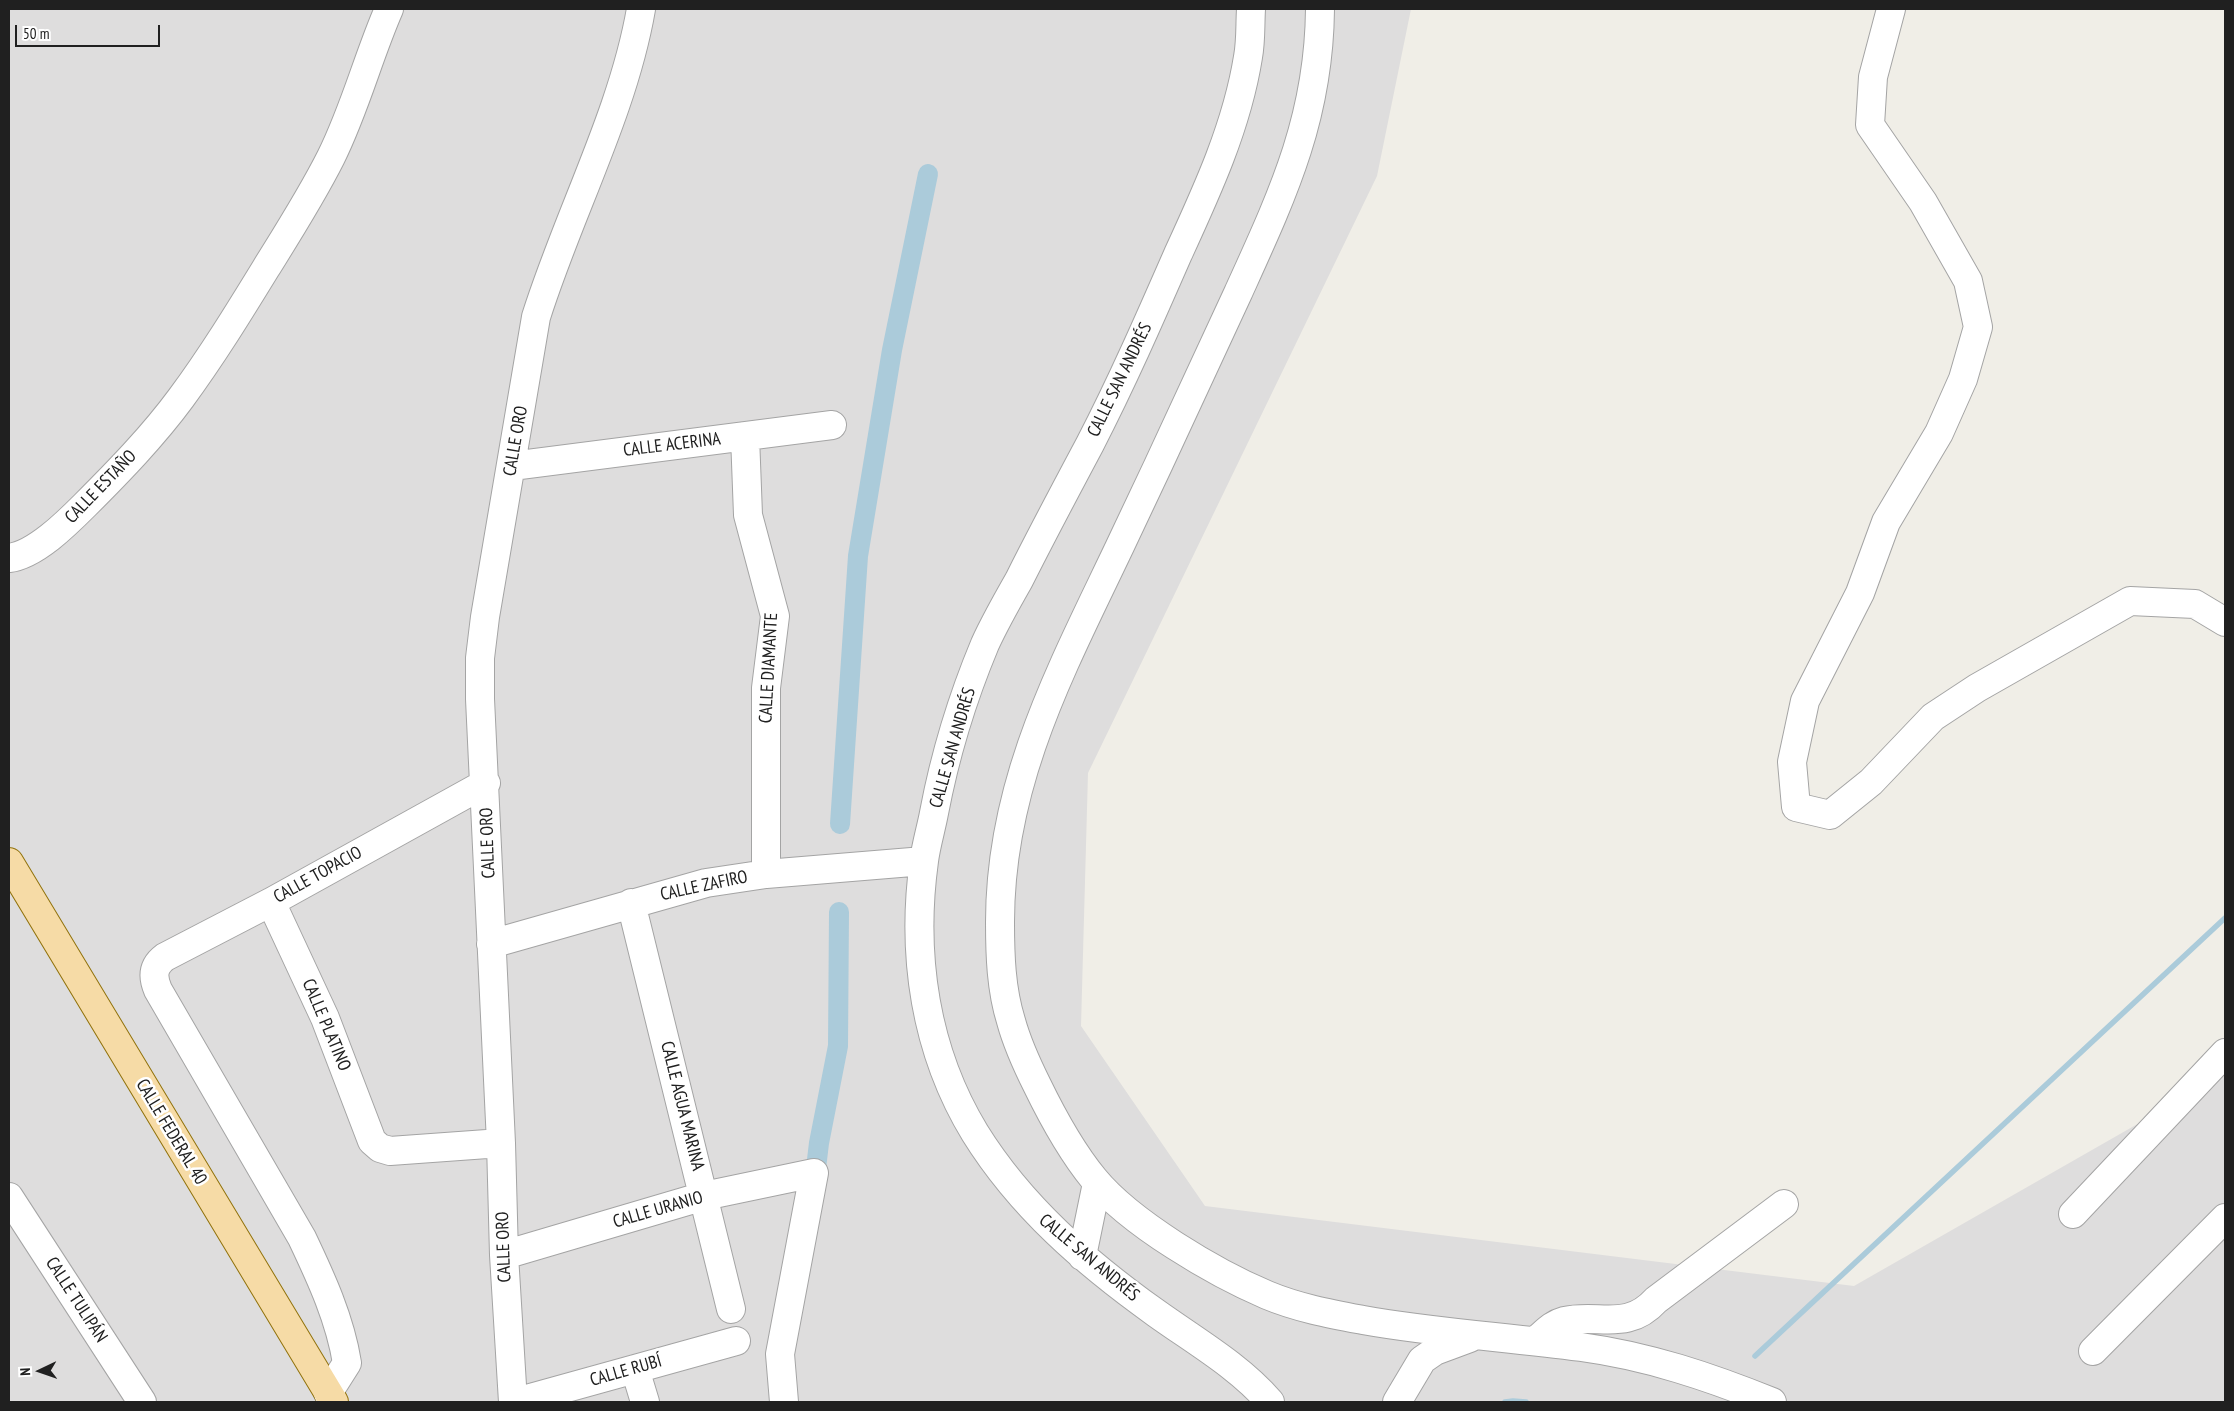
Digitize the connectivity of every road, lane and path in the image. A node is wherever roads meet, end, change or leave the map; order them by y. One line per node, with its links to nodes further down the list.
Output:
1 (389, 9): 9 (street, CALLE ESTAÑO)
2 (641, 9): 8 (street, CALLE ORO)
3 (1251, 9): 12 (street, CALLE SAN ANDRÉS)
4 (1320, 9): 20 (street)
5 (1891, 9): 10 (street)
6 (832, 424): 7 (street, CALLE ACERINA)
7 (746, 436): 8 (street, CALLE ACERINA); 14 (street, CALLE DIAMANTE)
8 (512, 466): 11 (street, CALLE ORO)
9 (9, 558)
10 (2225, 622)
11 (486, 783): 15 (street, CALLE TOPACIO); 17 (street, CALLE ORO)
12 (924, 861): 14 (street, CALLE ZAFIRO); 27 (street, CALLE SAN ANDRÉS)
13 (9, 862): 34 (main road, CALLE FEDERAL 40)
14 (766, 874): 16 (street, CALLE ZAFIRO)
15 (271, 902): 19 (street, CALLE PLATINO); 34 (street, CALLE TOPACIO)
16 (631, 903): 17 (street, CALLE ZAFIRO); 21 (street, CALLE AGUA MARINA)
17 (491, 944): 19 (street, CALLE ORO)
18 (2225, 1053): 24 (street)
19 (501, 1143): 26 (street, CALLE ORO)
20 (1097, 1183): 27 (street); 29 (street)
21 (704, 1196): 26 (street, CALLE URANIO); 28 (street, CALLE AGUA MARINA); 38 (street, CALLE URANIO)
22 (9, 1197): 35 (street, CALLE TULIPÁN)
23 (1784, 1204): 31 (street)
24 (2073, 1214)
25 (2225, 1218): 32 (street)
26 (504, 1255): 36 (street, CALLE ORO)
27 (1082, 1256): 39 (street, CALLE SAN ANDRÉS)
28 (730, 1309)
29 (1474, 1336): 31 (street); 40 (street)
30 (736, 1341): 33 (street, CALLE RUBÍ)
31 (1535, 1341): 41 (street)
32 (2093, 1351)
33 (635, 1368): 36 (street, CALLE RUBÍ); 37 (street)
34 (331, 1398)
35 (142, 1402)
36 (514, 1402)
37 (645, 1402)
38 (784, 1402)
39 (1270, 1402)
40 (1397, 1402)
41 (1772, 1402)

